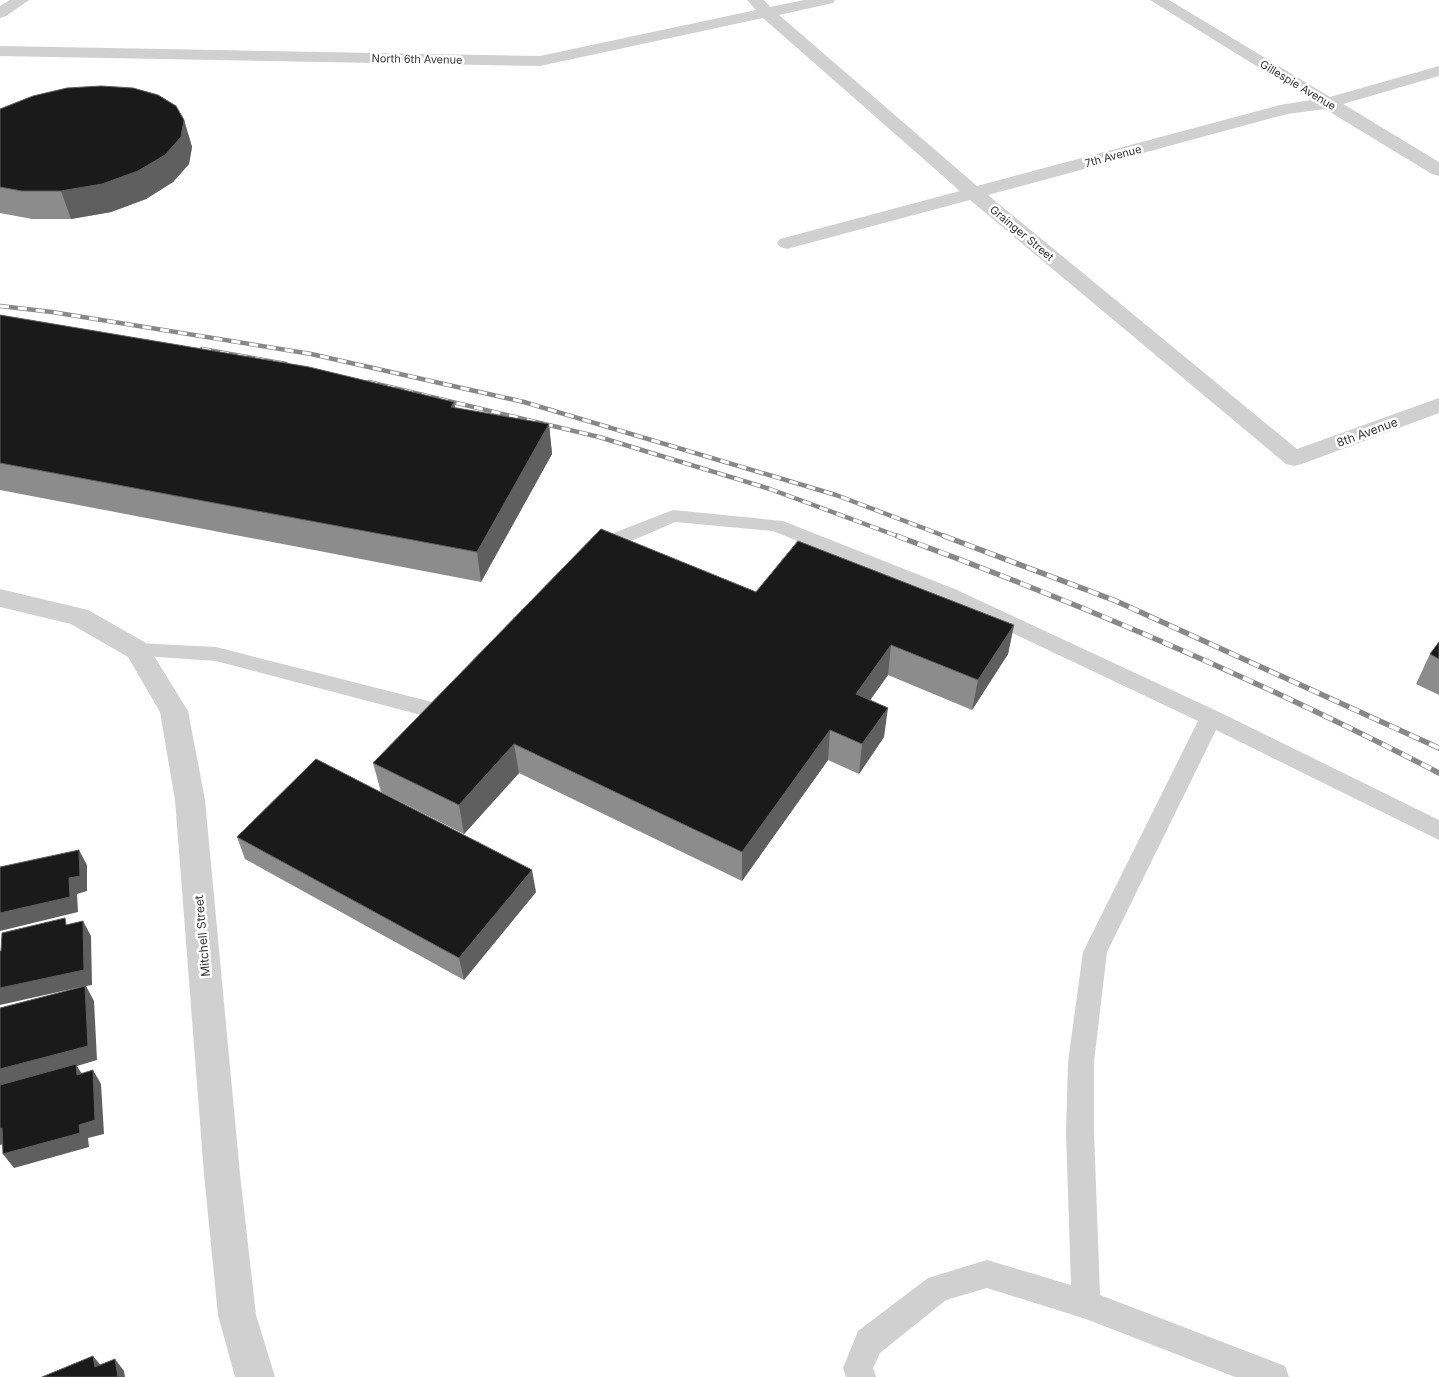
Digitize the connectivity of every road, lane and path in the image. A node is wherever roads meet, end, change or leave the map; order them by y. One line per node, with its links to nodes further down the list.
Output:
1 (21, 0): 5 (street)
2 (827, 0): 4 (street, North 6th Avenue)
3 (1158, 0): 8 (street, Gillespie Avenue)
4 (761, 6): 6 (street, North 6th Avenue); 10 (street, Grainger Street)
5 (0, 13)
6 (0, 51)
7 (1439, 71): 8 (street, 7th Avenue)
8 (1327, 103): 9 (street, Gillespie Avenue); 10 (street, 7th Avenue)
9 (1439, 170)
10 (975, 194): 11 (street, 7th Avenue); 13 (street, Grainger Street)
11 (787, 243)
12 (1439, 405): 13 (street, 8th Avenue)
13 (1294, 459)
14 (584, 563): 18 (lane)
15 (0, 598): 16 (street, Mitchell Street)
16 (137, 650): 17 (lane); 21 (street, Mitchell Street)
17 (460, 690)
18 (1211, 718): 19 (lane); 20 (lane)
19 (1439, 830)
20 (1086, 1304): 22 (lane); 23 (lane)
21 (254, 1377)
22 (861, 1377)
23 (1274, 1377)

